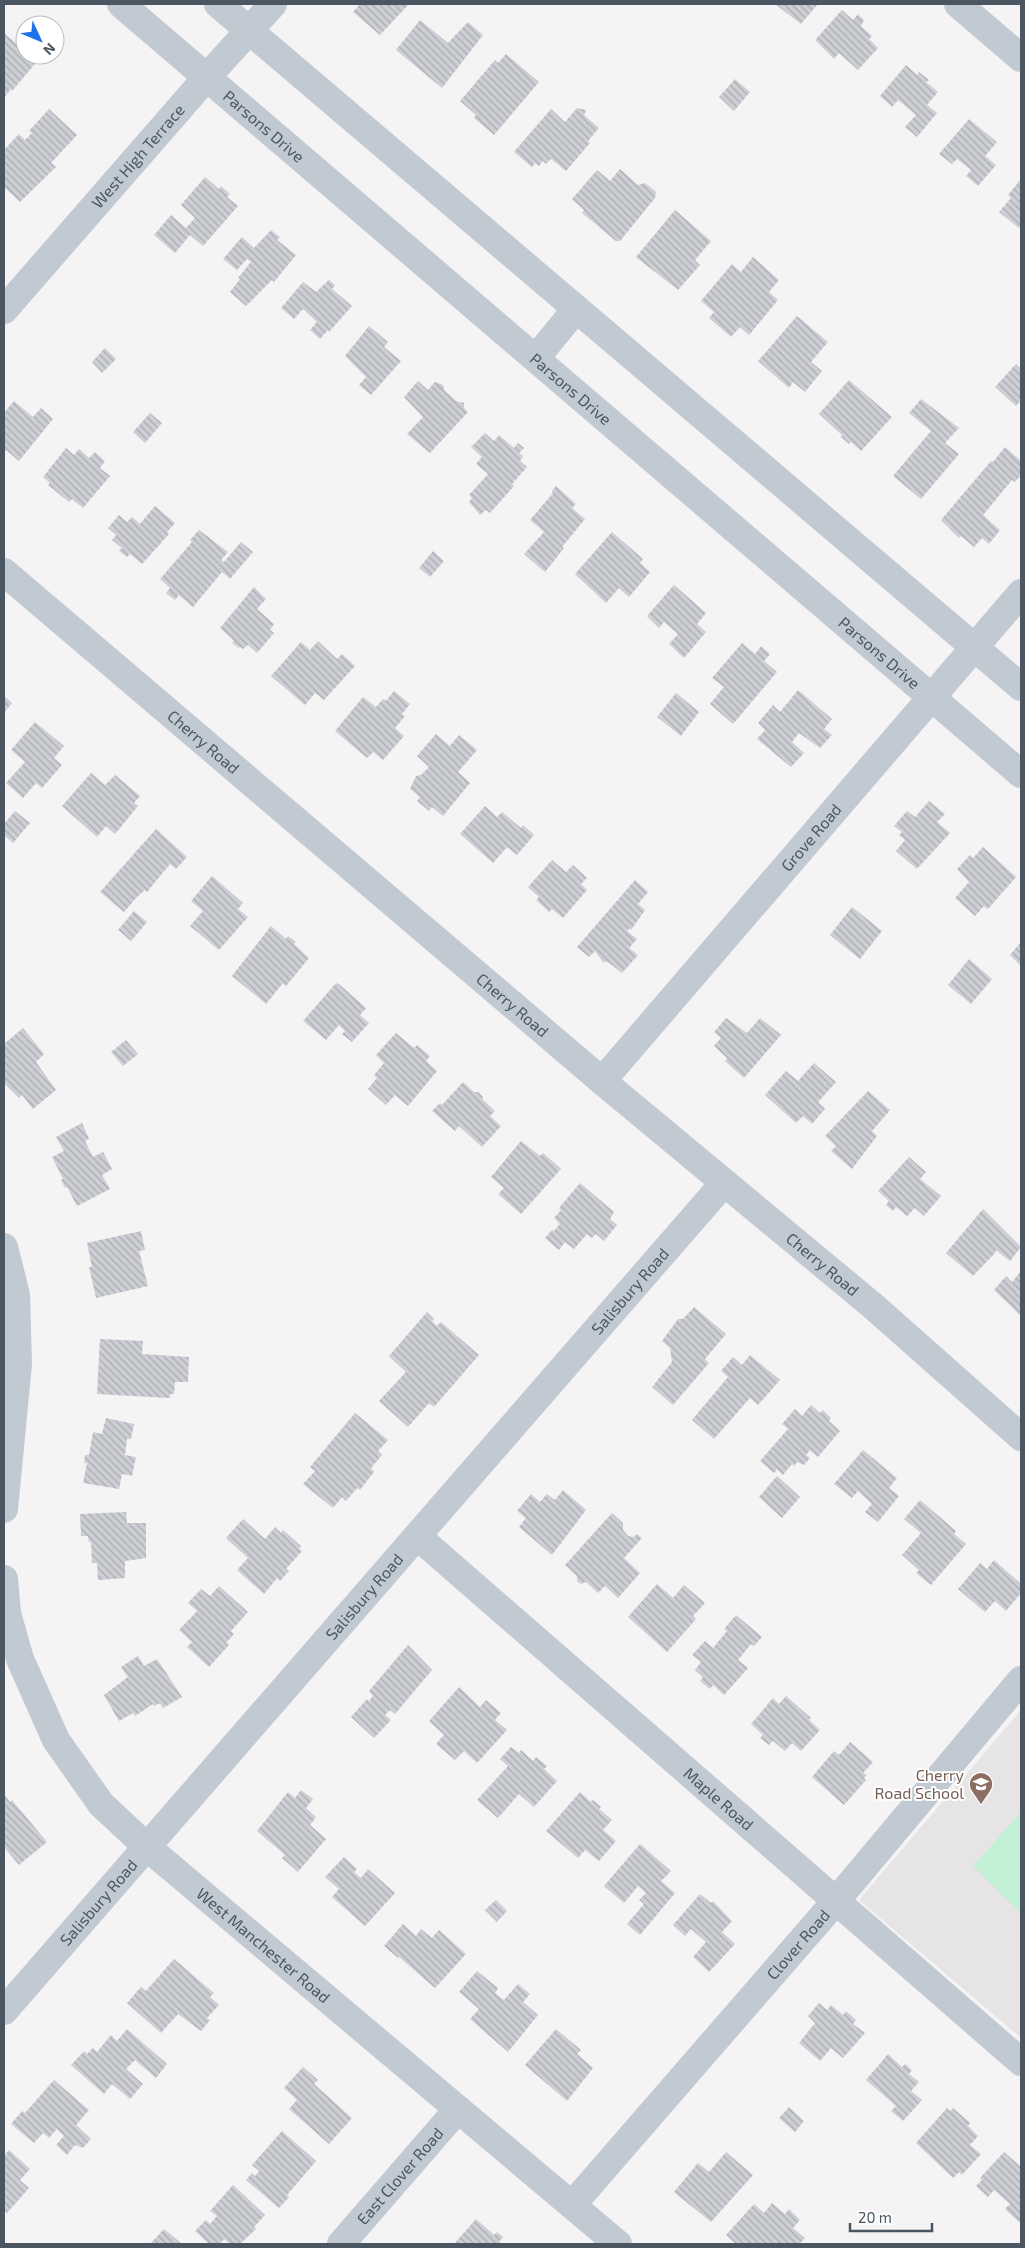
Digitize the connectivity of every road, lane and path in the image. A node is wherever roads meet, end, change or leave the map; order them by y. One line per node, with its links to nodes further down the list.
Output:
1 (120, 4): 7 (street, Parsons Drive)
2 (218, 4): 5 (street)
3 (273, 4): 5 (street, West High Terrace)
4 (958, 4): 6 (street)
5 (249, 30): 7 (street, West High Terrace); 8 (street)
6 (1021, 58)
7 (207, 77): 9 (street, West High Terrace); 10 (street, Parsons Drive)
8 (576, 309): 10 (street); 13 (street)
9 (4, 310)
10 (536, 358): 15 (street, Parsons Drive)
11 (4, 572): 17 (street, Cherry Road)
12 (1021, 593): 13 (street, Grove Road)
13 (975, 647): 14 (street); 15 (street, Grove Road)
14 (1021, 687)
15 (931, 697): 16 (street, Parsons Drive); 17 (street, Grove Road)
16 (1021, 774)
17 (602, 1081): 18 (street, Cherry Road)
18 (724, 1183): 20 (street, Cherry Road); 22 (street, Salisbury Road)
19 (4, 1247): 21 (street)
20 (1021, 1437)
21 (4, 1509)
22 (417, 1536): 25 (street, Salisbury Road); 26 (street, Maple Road)
23 (4, 1578): 25 (street, West Manchester Road)
24 (1021, 1680): 26 (street, Clover Road)
25 (148, 1848): 27 (street, Salisbury Road); 29 (street, West Manchester Road)
26 (835, 1902): 28 (street, Maple Road); 30 (street, Clover Road)
27 (4, 2012)
28 (1021, 2062)
29 (458, 2109): 30 (street, West Manchester Road); 31 (street, East Clover Road)
30 (572, 2205): 32 (street, West Manchester Road)
31 (341, 2244)
32 (618, 2244)

